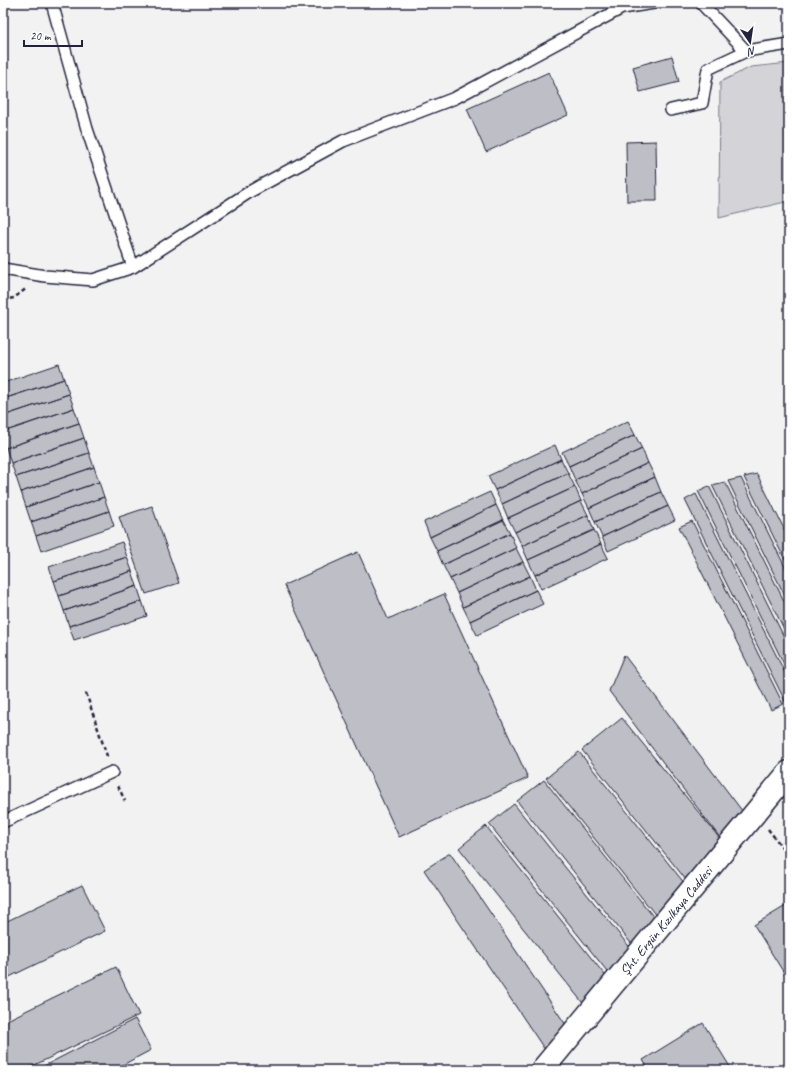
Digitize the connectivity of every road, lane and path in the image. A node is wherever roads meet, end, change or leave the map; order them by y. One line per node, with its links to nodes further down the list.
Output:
1 (52, 3): 7 (lane)
2 (654, 3): 7 (lane)
3 (701, 3): 5 (lane)
4 (789, 44): 5 (lane)
5 (746, 51): 6 (lane)
6 (671, 110)
7 (133, 266): 8 (lane)
8 (3, 270)
9 (86, 693): 10 (path)
10 (112, 772): 12 (path); 14 (lane)
11 (789, 772): 13 (street, Şht. Ergün Kızılkaya Caddesi)
12 (125, 801)
13 (755, 812): 15 (path); 16 (street, Şht. Ergün Kızılkaya Caddesi)
14 (3, 822)
15 (789, 864)
16 (542, 1070)

